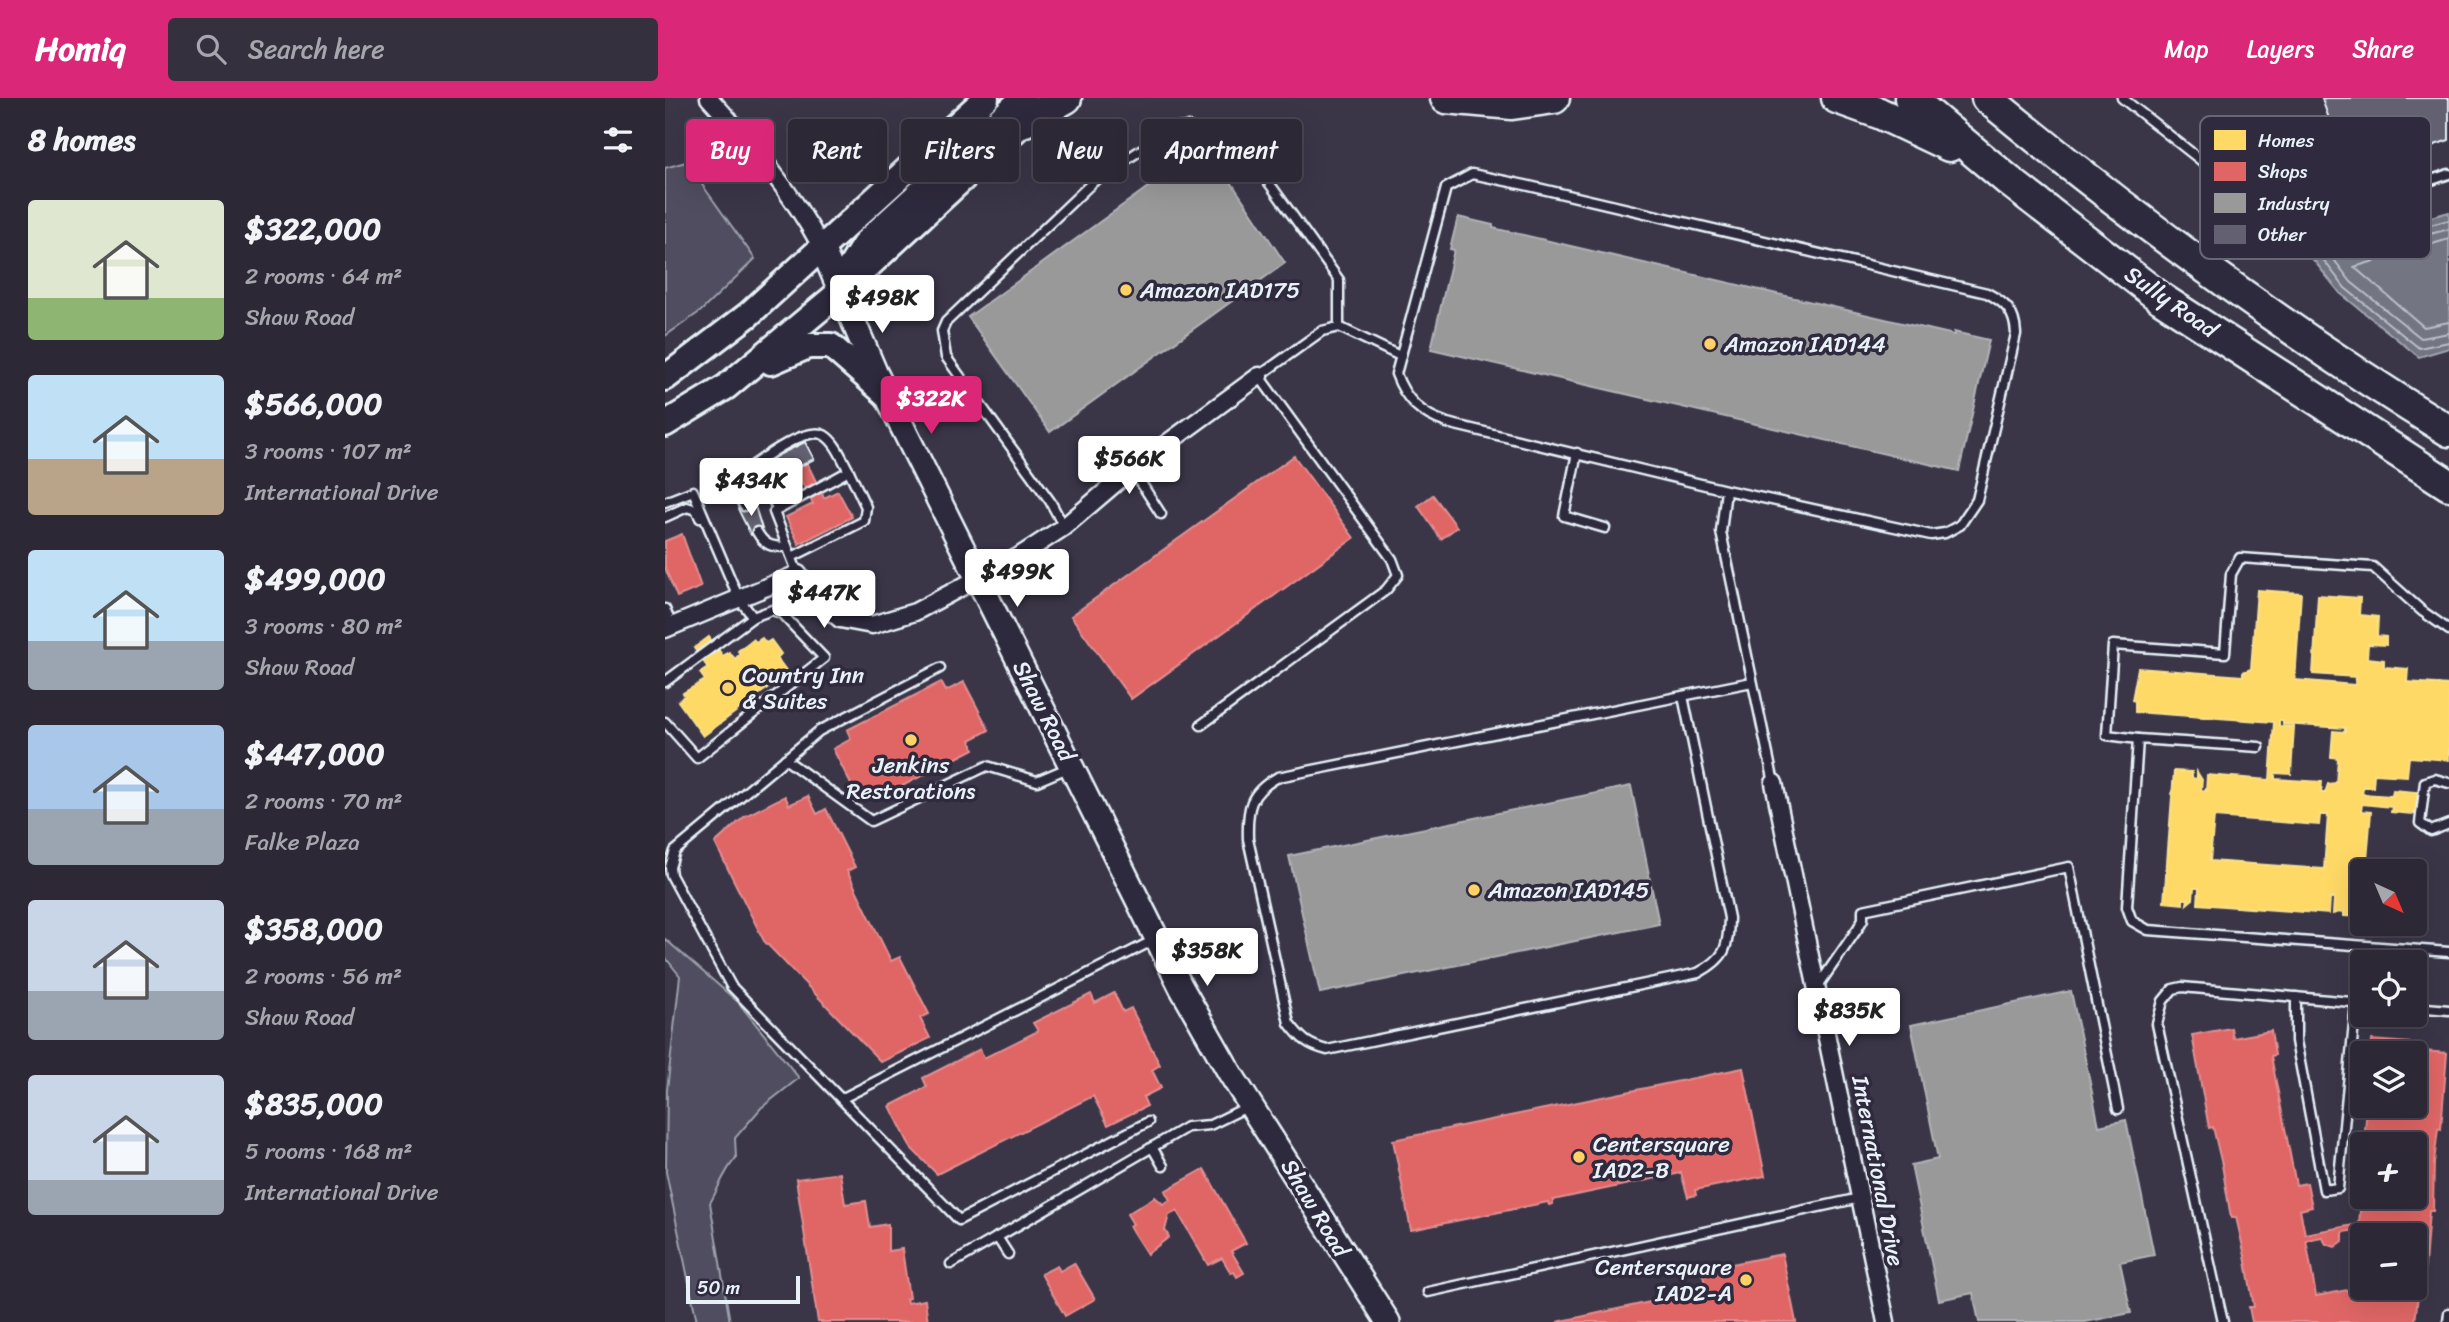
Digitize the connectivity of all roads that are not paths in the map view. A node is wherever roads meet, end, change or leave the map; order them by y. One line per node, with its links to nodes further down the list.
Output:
1 (709, 98): 18 (street, Shaw Road)
2 (986, 98): 18 (main road)
3 (1050, 98): 12 (main road)
4 (1066, 98): 12 (highway)
5 (1446, 98): 6 (highway)
6 (1554, 98)
7 (1837, 98): 17 (highway)
8 (1910, 98): 17 (highway, Sully Road)
9 (1987, 98): 13 (highway, Sully Road)
10 (1995, 98): 13 (highway)
11 (2122, 98): 14 (lane)
12 (1024, 110): 19 (main road)
13 (2015, 121): 27 (highway, Sully Road)
14 (2200, 160)
15 (2449, 174): 16 (lane)
16 (2431, 180)
17 (2009, 181): 32 (highway, Sully Road)
18 (822, 248): 19 (main road, Shaw Road); 24 (main road)
19 (840, 292): 22 (main road); 25 (main road, Shaw Road)
20 (1339, 327): 21 (lane); 23 (lane); 39 (lane)
21 (1401, 356): 28 (lane); 33 (lane)
22 (739, 376): 25 (main road); 26 (main road)
23 (1259, 376): 30 (street); 57 (lane)
24 (665, 378)
25 (887, 395): 46 (main road, Shaw Road)
26 (665, 424)
27 (2449, 431)
28 (1577, 453): 33 (lane); 40 (lane)
29 (755, 464): 31 (lane); 35 (lane); 36 (lane)
30 (1132, 469): 37 (lane); 39 (street)
31 (849, 471): 36 (lane); 43 (lane)
32 (2449, 485)
33 (1726, 490): 54 (lane)
34 (665, 502): 44 (lane)
35 (744, 506)
36 (777, 508): 42 (lane)
37 (1161, 514)
38 (665, 517): 44 (lane)
39 (1064, 527): 46 (street)
40 (1605, 528)
41 (757, 532): 42 (lane)
42 (787, 547): 43 (lane)
43 (792, 557): 45 (lane)
44 (723, 561): 47 (lane)
45 (798, 574): 46 (street); 47 (street)
46 (977, 578): 61 (main road, Shaw Road)
47 (740, 599): 49 (lane); 50 (street)
48 (665, 609): 50 (lane)
49 (753, 617): 53 (lane); 56 (lane)
50 (669, 628)
51 (2449, 630): 58 (lane)
52 (940, 668): 60 (lane)
53 (665, 682)
54 (1752, 682): 55 (lane); 62 (lane)
55 (1683, 696): 55 (lane)
56 (665, 722)
57 (1201, 725)
58 (2138, 739): 59 (lane); 66 (lane)
59 (2259, 747)
60 (785, 759): 61 (lane); 73 (lane)
61 (1072, 766): 65 (main road, Shaw Road)
62 (1774, 783): 67 (street, International Drive)
63 (2449, 783): 64 (lane)
64 (2448, 827)
65 (1157, 938): 73 (lane); 74 (main road, Shaw Road)
66 (2449, 952)
67 (1818, 986): 75 (lane); 79 (street, International Drive)
68 (2296, 997): 69 (lane); 72 (lane); 87 (lane)
69 (2350, 1001)
70 (2427, 1008): 71 (lane)
71 (2449, 1010)
72 (2356, 1027)
73 (843, 1098): 76 (lane)
74 (1250, 1105): 77 (lane); 85 (main road, Shaw Road)
75 (2118, 1109)
76 (1148, 1122)
77 (1153, 1147): 78 (lane); 80 (lane)
78 (1163, 1166)
79 (1860, 1198): 83 (lane); 86 (street, International Drive)
80 (997, 1237): 81 (lane); 82 (lane)
81 (1008, 1254)
82 (951, 1264)
83 (1427, 1292)
84 (2449, 1313): 88 (lane)
85 (1388, 1322)
86 (1886, 1322)
87 (2223, 1322)
88 (2448, 1322)

